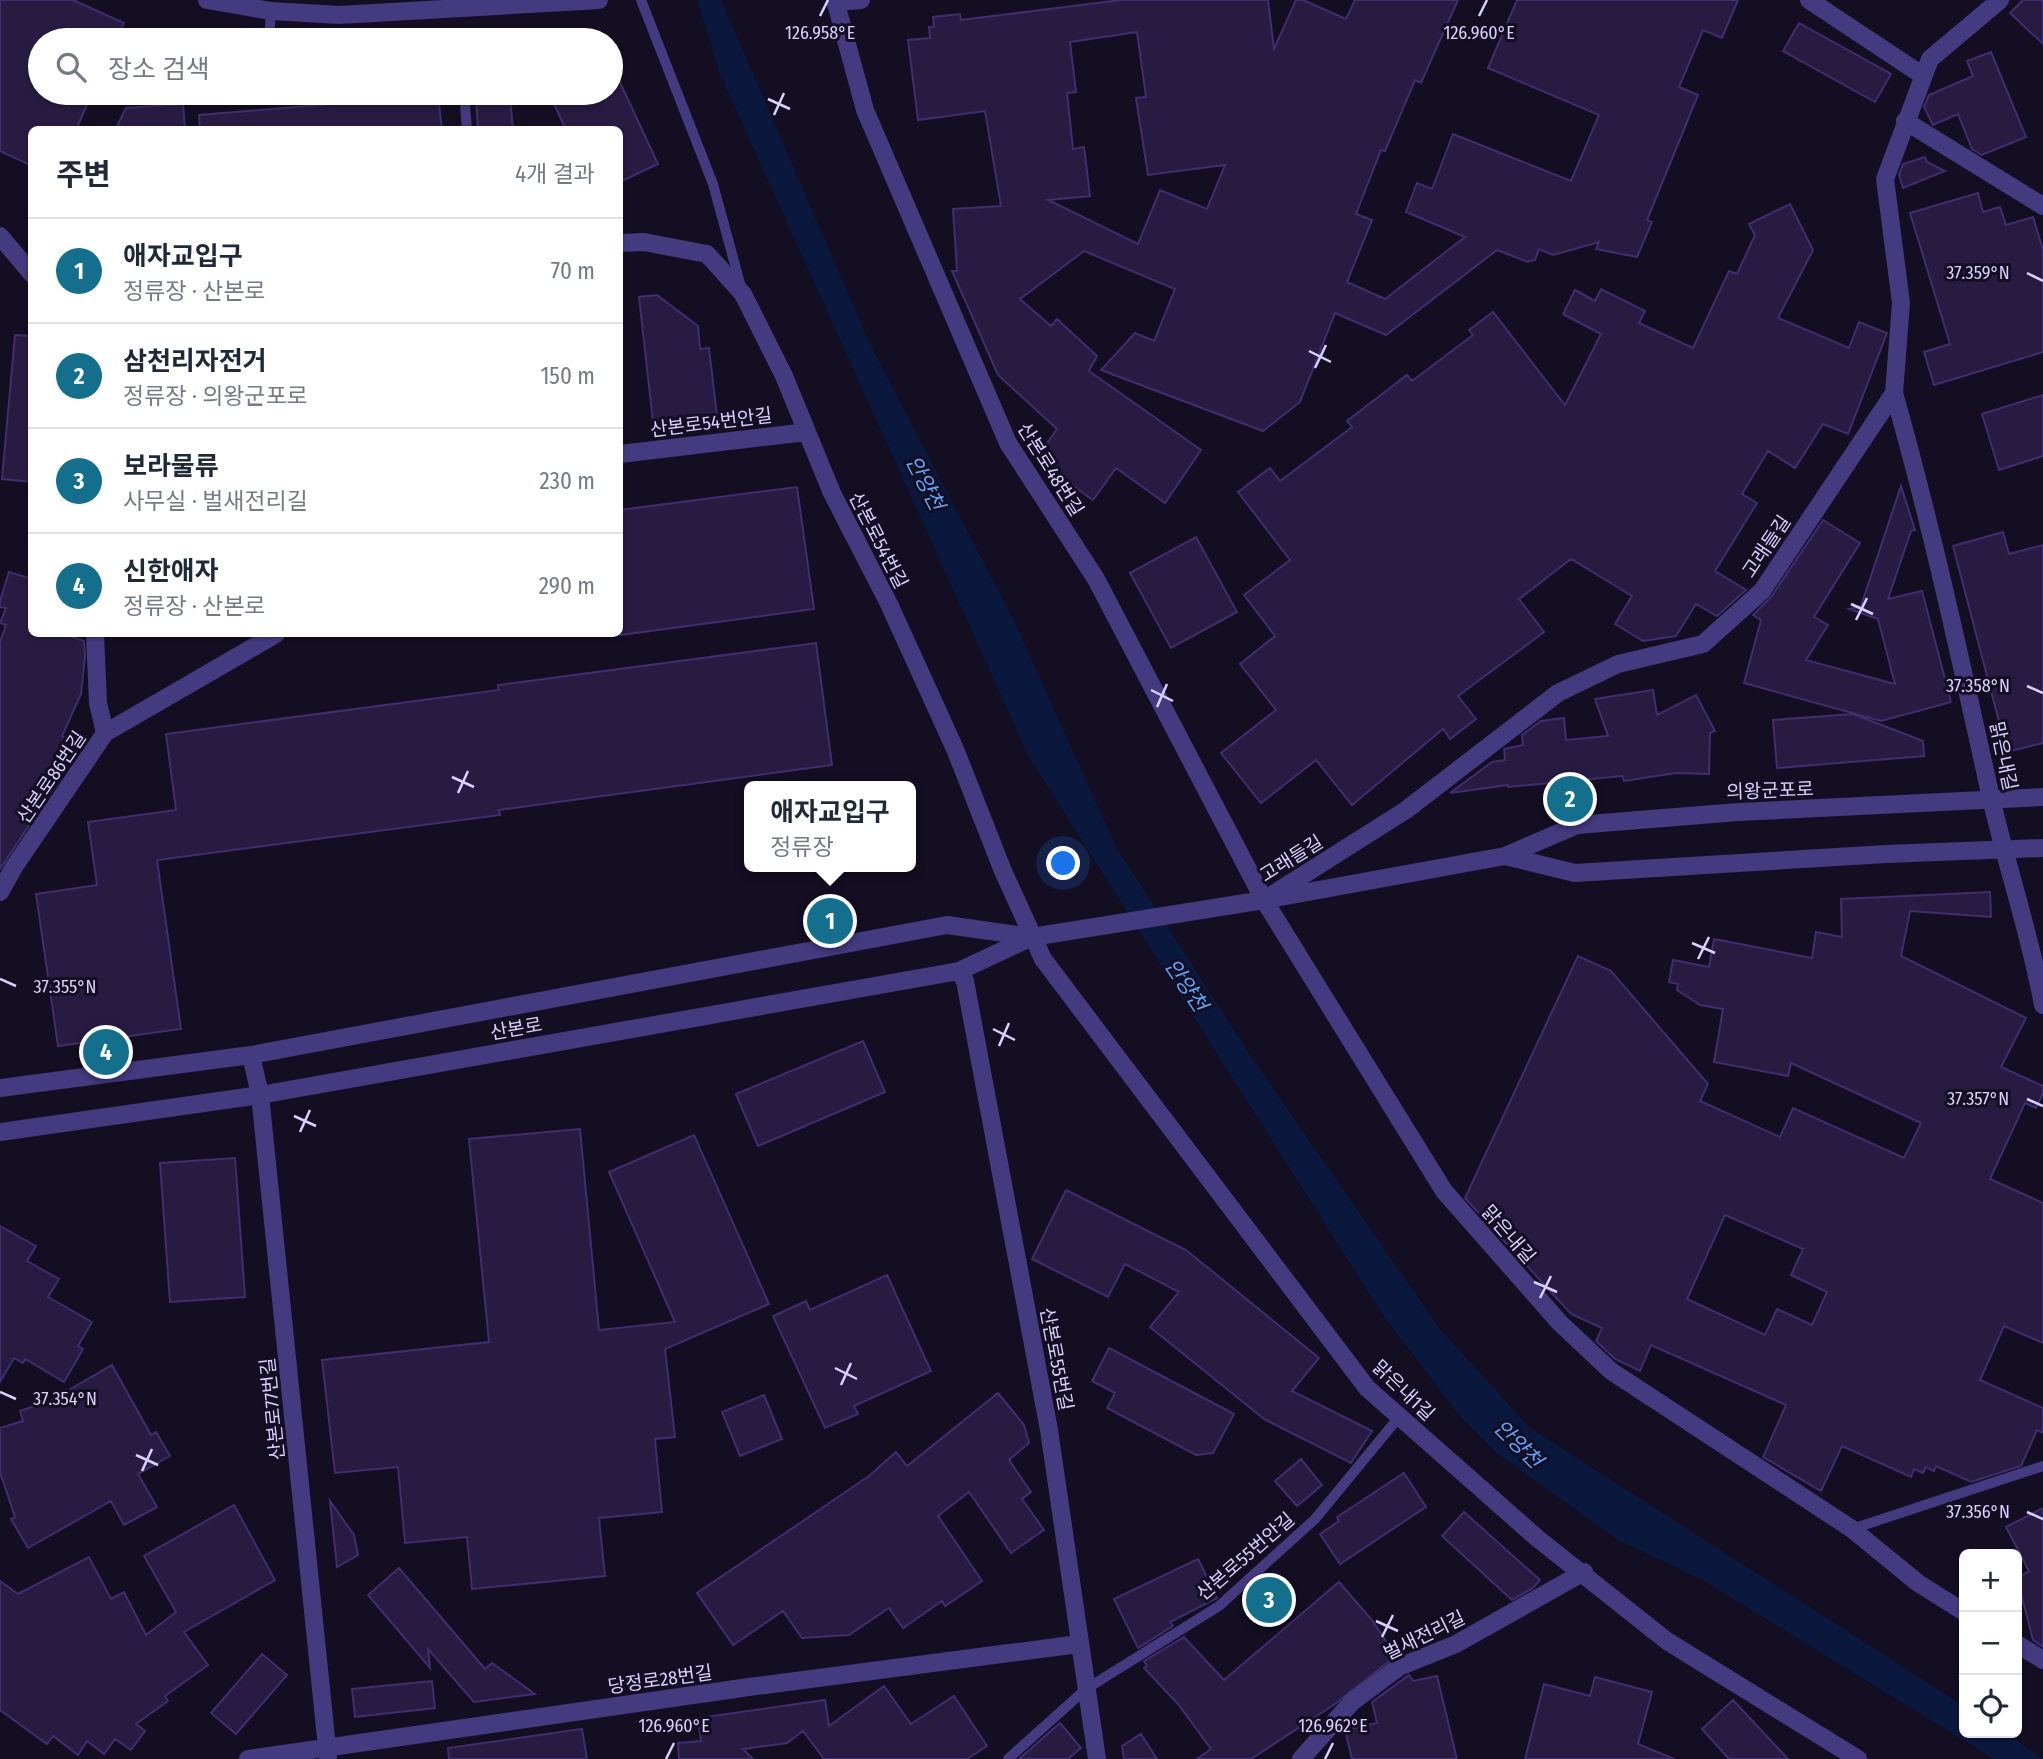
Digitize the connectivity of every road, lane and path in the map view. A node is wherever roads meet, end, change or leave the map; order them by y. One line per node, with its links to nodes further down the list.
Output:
1 (207, 0): 8 (street)
2 (599, 0): 9 (street)
3 (642, 0): 19 (lane)
4 (861, 0): 7 (street)
5 (1809, 0): 11 (street)
6 (2000, 0): 11 (street, 고래들길)
7 (836, 1): 32 (street, 산본로48번길)
8 (242, 4): 9 (street)
9 (271, 11): 10 (lane)
10 (270, 28)
11 (1922, 75): 13 (street, 고래들길)
12 (465, 105): 14 (lane)
13 (1905, 121): 15 (street); 20 (street, 고래들길)
14 (467, 126)
15 (2043, 206)
16 (0, 236): 18 (street)
17 (623, 243): 19 (street, 산본로54번길)
18 (28, 269)
19 (743, 294): 21 (street, 산본로54번길)
20 (1894, 393): 27 (street, 맑은내길); 32 (street, 고래들길)
21 (807, 432): 22 (street, 산본로54번안길); 34 (street, 산본로54번길)
22 (623, 454)
23 (95, 637): 25 (street, 산본로86번길)
24 (264, 637): 25 (street)
25 (105, 733): 31 (street, 산본로86번길)
26 (2043, 797): 27 (street, 의왕군포로)
27 (1992, 800): 29 (street, 맑은내길); 30 (street, 의왕군포로)
28 (2043, 848): 29 (street, 의왕군포로)
29 (2006, 850): 30 (street, 의왕군포로); 36 (street, 맑은내길)
30 (1506, 856): 32 (street, 의왕군포로)
31 (0, 892)
32 (1264, 900): 33 (street, 의왕군포로); 43 (street, 맑은내길)
33 (1056, 933): 34 (street, 산본로)
34 (1032, 937): 35 (street, 산본로); 37 (street, 산본로); 41 (street, 맑은내1길)
35 (959, 971): 39 (street, 산본로); 46 (street, 산본로55번길)
36 (2043, 1005)
37 (251, 1055): 38 (street, 산본로); 39 (street, 산본로77번길)
38 (0, 1088)
39 (260, 1095): 40 (street, 산본로); 50 (street, 산본로77번길)
40 (0, 1132)
41 (1399, 1417): 44 (street, 맑은내1길); 49 (lane, 산본로55번안길)
42 (2043, 1466): 43 (lane)
43 (1852, 1529): 45 (street, 맑은내길)
44 (1584, 1572): 54 (street, 벌새전리길); 55 (street, 맑은내1길)
45 (1959, 1609)
46 (1079, 1644): 49 (street, 산본로55번길); 50 (street, 당정로28번길)
47 (2022, 1647): 48 (street)
48 (2043, 1660)
49 (1086, 1689): 52 (lane, 산본로55번안길); 53 (street, 산본로55번길)
50 (328, 1754): 51 (street, 당정로28번길)
51 (248, 1759)
52 (1008, 1759)
53 (1097, 1759)
54 (1301, 1759)
55 (1858, 1759)

